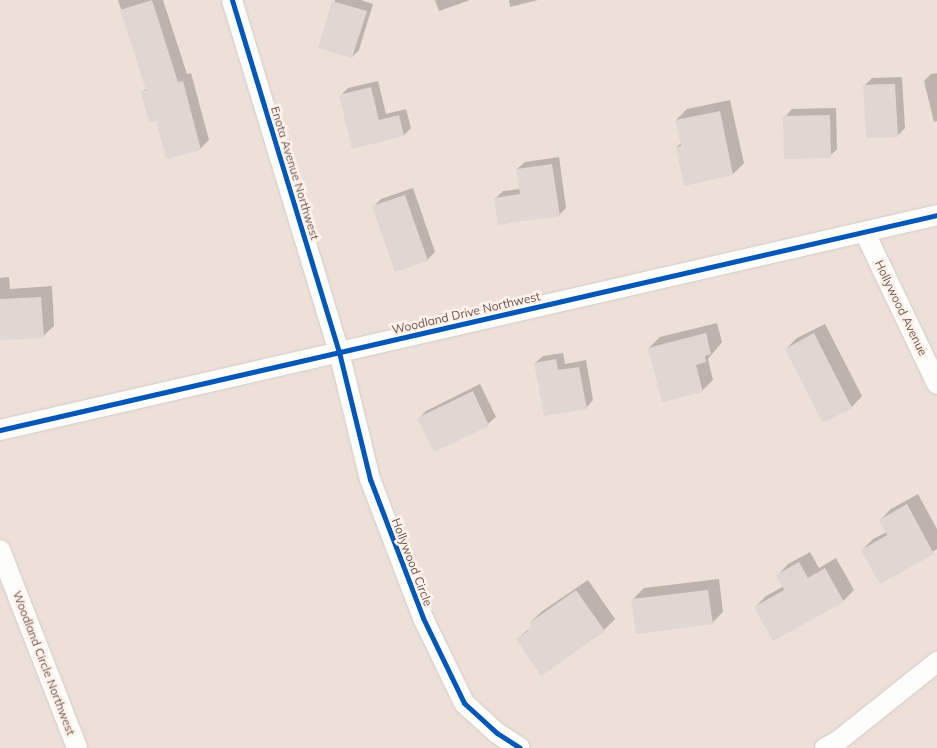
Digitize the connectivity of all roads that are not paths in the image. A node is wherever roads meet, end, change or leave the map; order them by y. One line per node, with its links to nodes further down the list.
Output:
1 (232, 0): 4 (street, Enota Avenue Northwest)
2 (937, 215): 3 (street, Woodland Drive Northwest)
3 (865, 233): 4 (street, Woodland Drive Northwest); 5 (street, Hollywood Avenue)
4 (339, 352): 6 (street, Woodland Drive Northwest); 10 (street, Hollywood Circle)
5 (937, 384)
6 (0, 430)
7 (0, 550): 9 (street, Woodland Circle Northwest)
8 (937, 662): 11 (street)
9 (78, 748)
10 (520, 748)
11 (825, 748)

